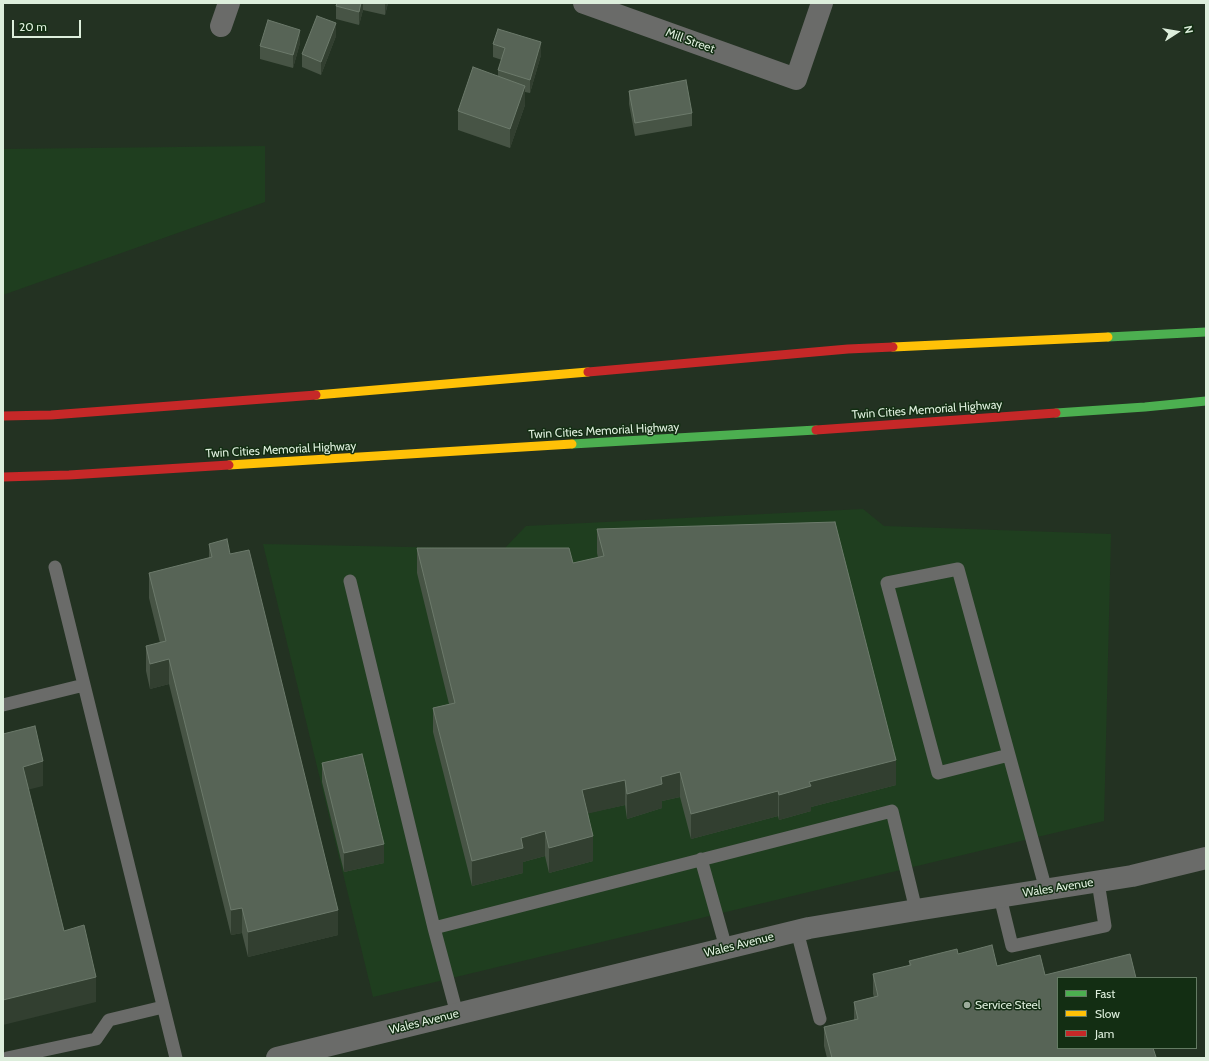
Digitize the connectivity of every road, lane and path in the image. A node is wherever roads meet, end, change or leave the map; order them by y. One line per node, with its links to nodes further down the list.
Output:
1 (229, 3): 4 (street)
2 (584, 3): 3 (street, Mill Street)
3 (822, 3)
4 (221, 26)
5 (1203, 332): 7 (main road)
6 (1206, 401): 8 (main road, Twin Cities Memorial Highway)
7 (3, 416)
8 (3, 477)
9 (55, 567): 11 (lane)
10 (350, 581): 20 (lane)
11 (84, 685): 12 (lane); 23 (lane)
12 (3, 705)
13 (1009, 755): 13 (lane); 17 (lane)
14 (1206, 858): 16 (street, Wales Avenue)
15 (701, 859): 19 (lane); 20 (lane); 22 (lane)
16 (1098, 882): 17 (street, Wales Avenue); 18 (lane)
17 (1046, 890): 18 (street, Wales Avenue)
18 (1000, 897): 19 (street, Wales Avenue)
19 (916, 910): 21 (street, Wales Avenue)
20 (434, 928): 24 (lane)
21 (797, 931): 22 (street, Wales Avenue); 25 (lane)
22 (726, 948): 24 (street, Wales Avenue)
23 (163, 1007): 27 (lane); 28 (lane)
24 (457, 1014): 26 (street, Wales Avenue)
25 (820, 1019)
26 (288, 1057)
27 (7, 1058)
28 (176, 1058)

